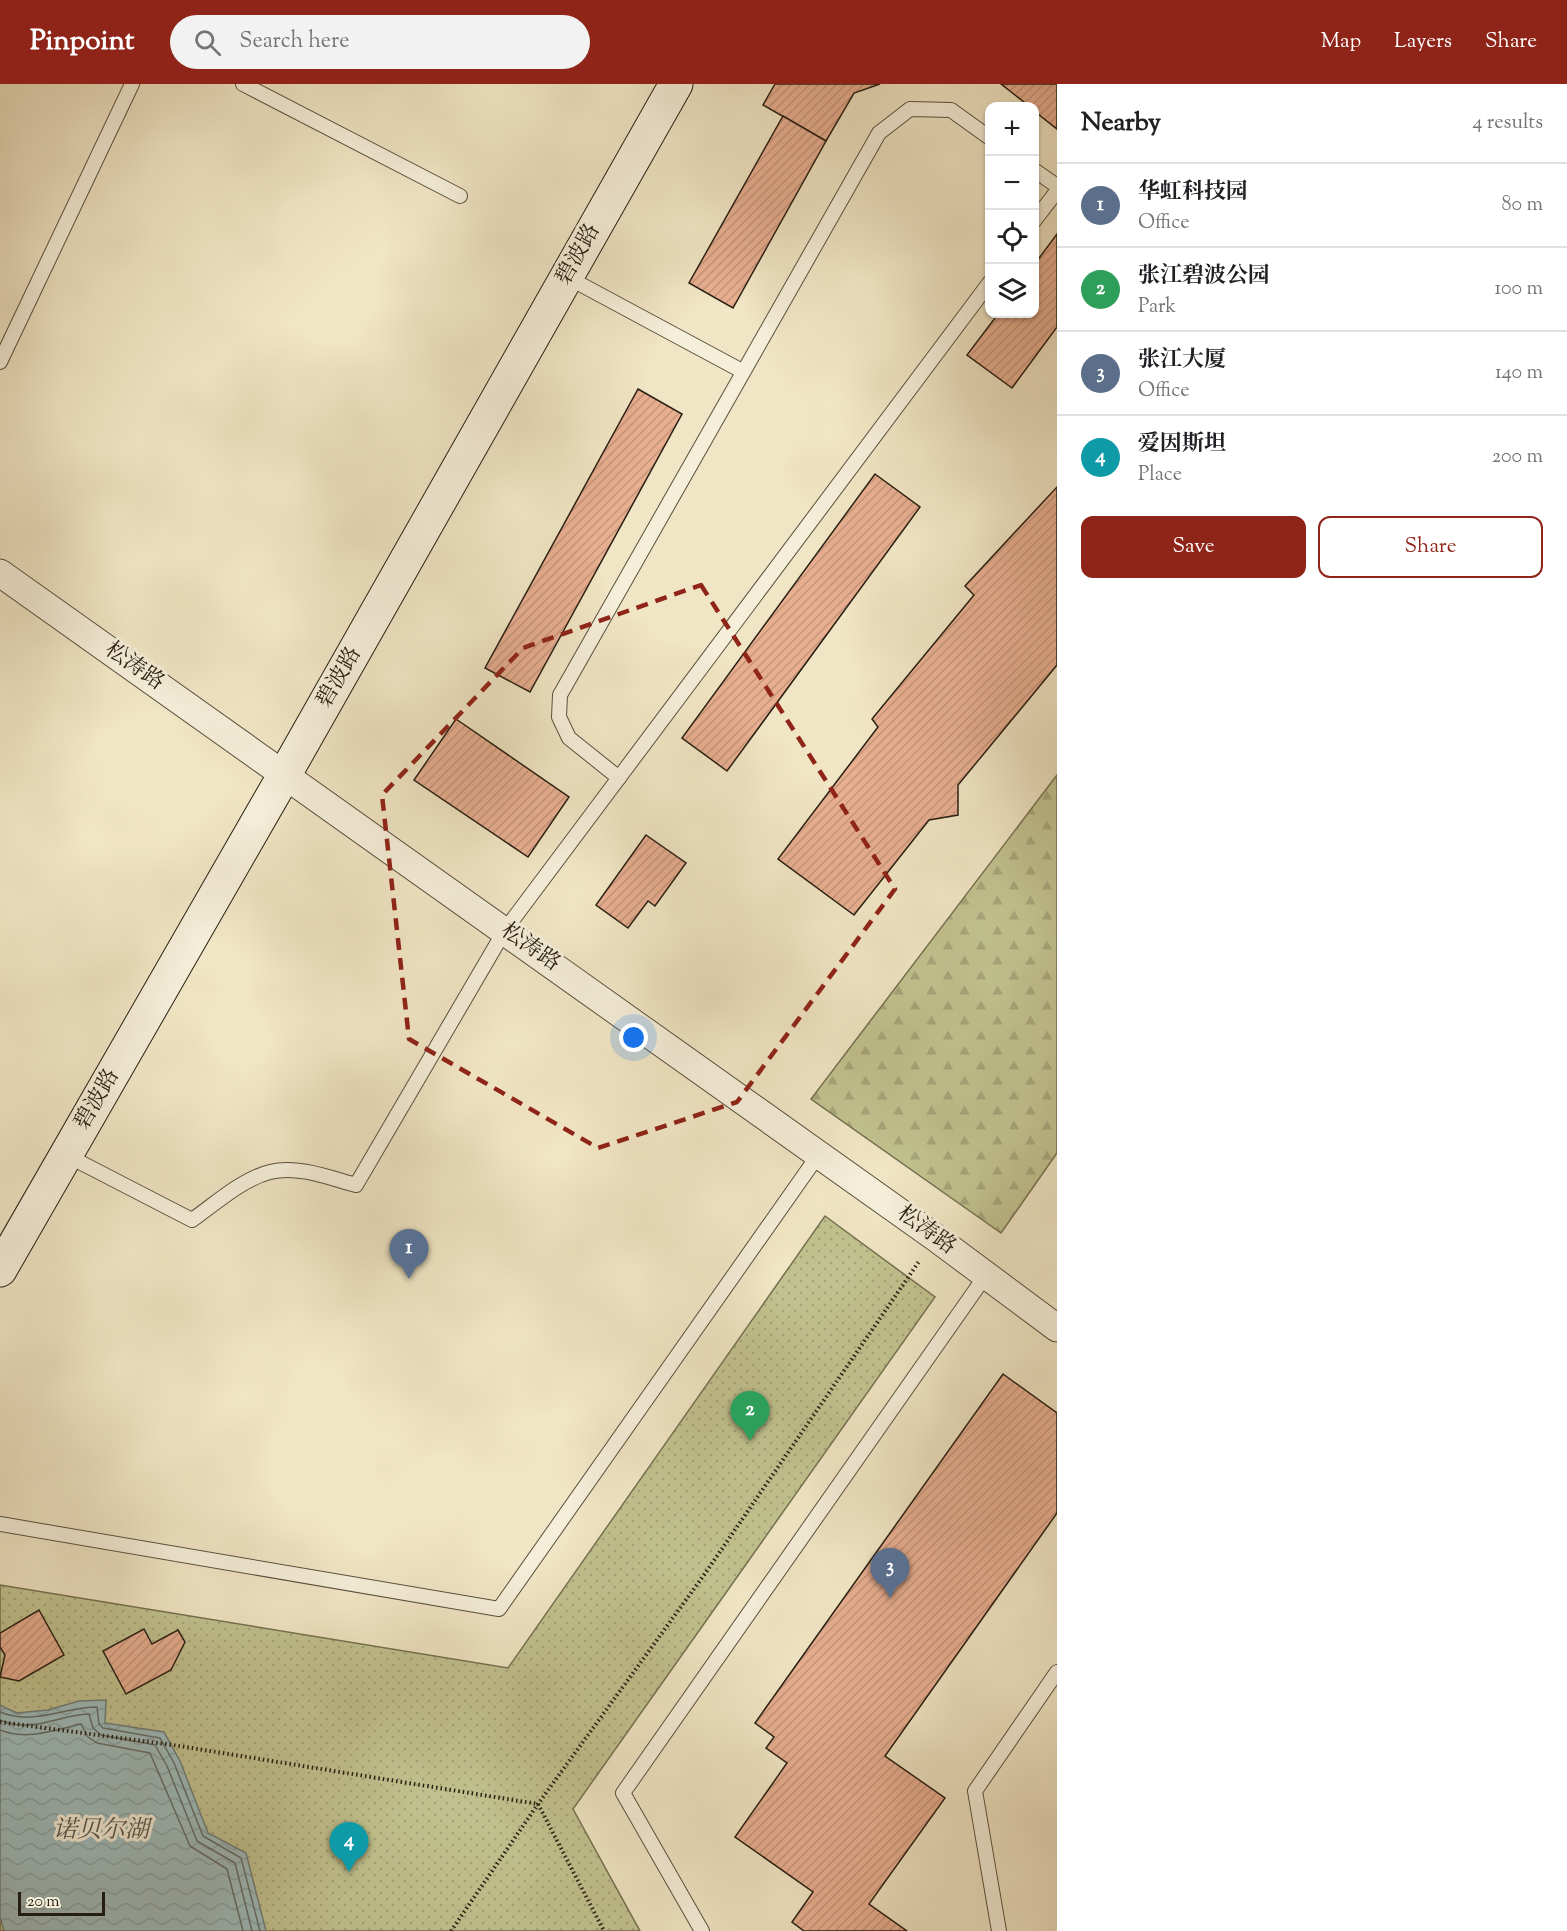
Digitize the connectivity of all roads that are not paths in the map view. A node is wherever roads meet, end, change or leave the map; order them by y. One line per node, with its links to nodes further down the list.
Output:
1 (132, 84): 12 (lane)
2 (243, 84): 8 (lane)
3 (676, 84): 10 (street, 碧波路)
4 (985, 134): 13 (lane)
5 (1039, 173): 6 (lane)
6 (1057, 186)
7 (1057, 191): 9 (lane)
8 (460, 196)
9 (1039, 216)
10 (567, 277): 13 (lane); 15 (street, 碧波路)
11 (985, 289): 16 (lane)
12 (0, 362)
13 (742, 371): 16 (lane)
14 (0, 573): 15 (street, 松涛路)
15 (285, 774): 17 (street, 松涛路); 19 (street, 碧波路)
16 (619, 778): 17 (lane)
17 (505, 930): 18 (street, 松涛路); 19 (lane)
18 (819, 1154): 21 (street, 松涛路); 23 (lane)
19 (66, 1155): 20 (street, 碧波路)
20 (0, 1270)
21 (986, 1275): 22 (street, 松涛路); 25 (lane)
22 (1057, 1328)
23 (0, 1524)
24 (1057, 1672): 26 (lane)
25 (702, 1931)
26 (999, 1931)

